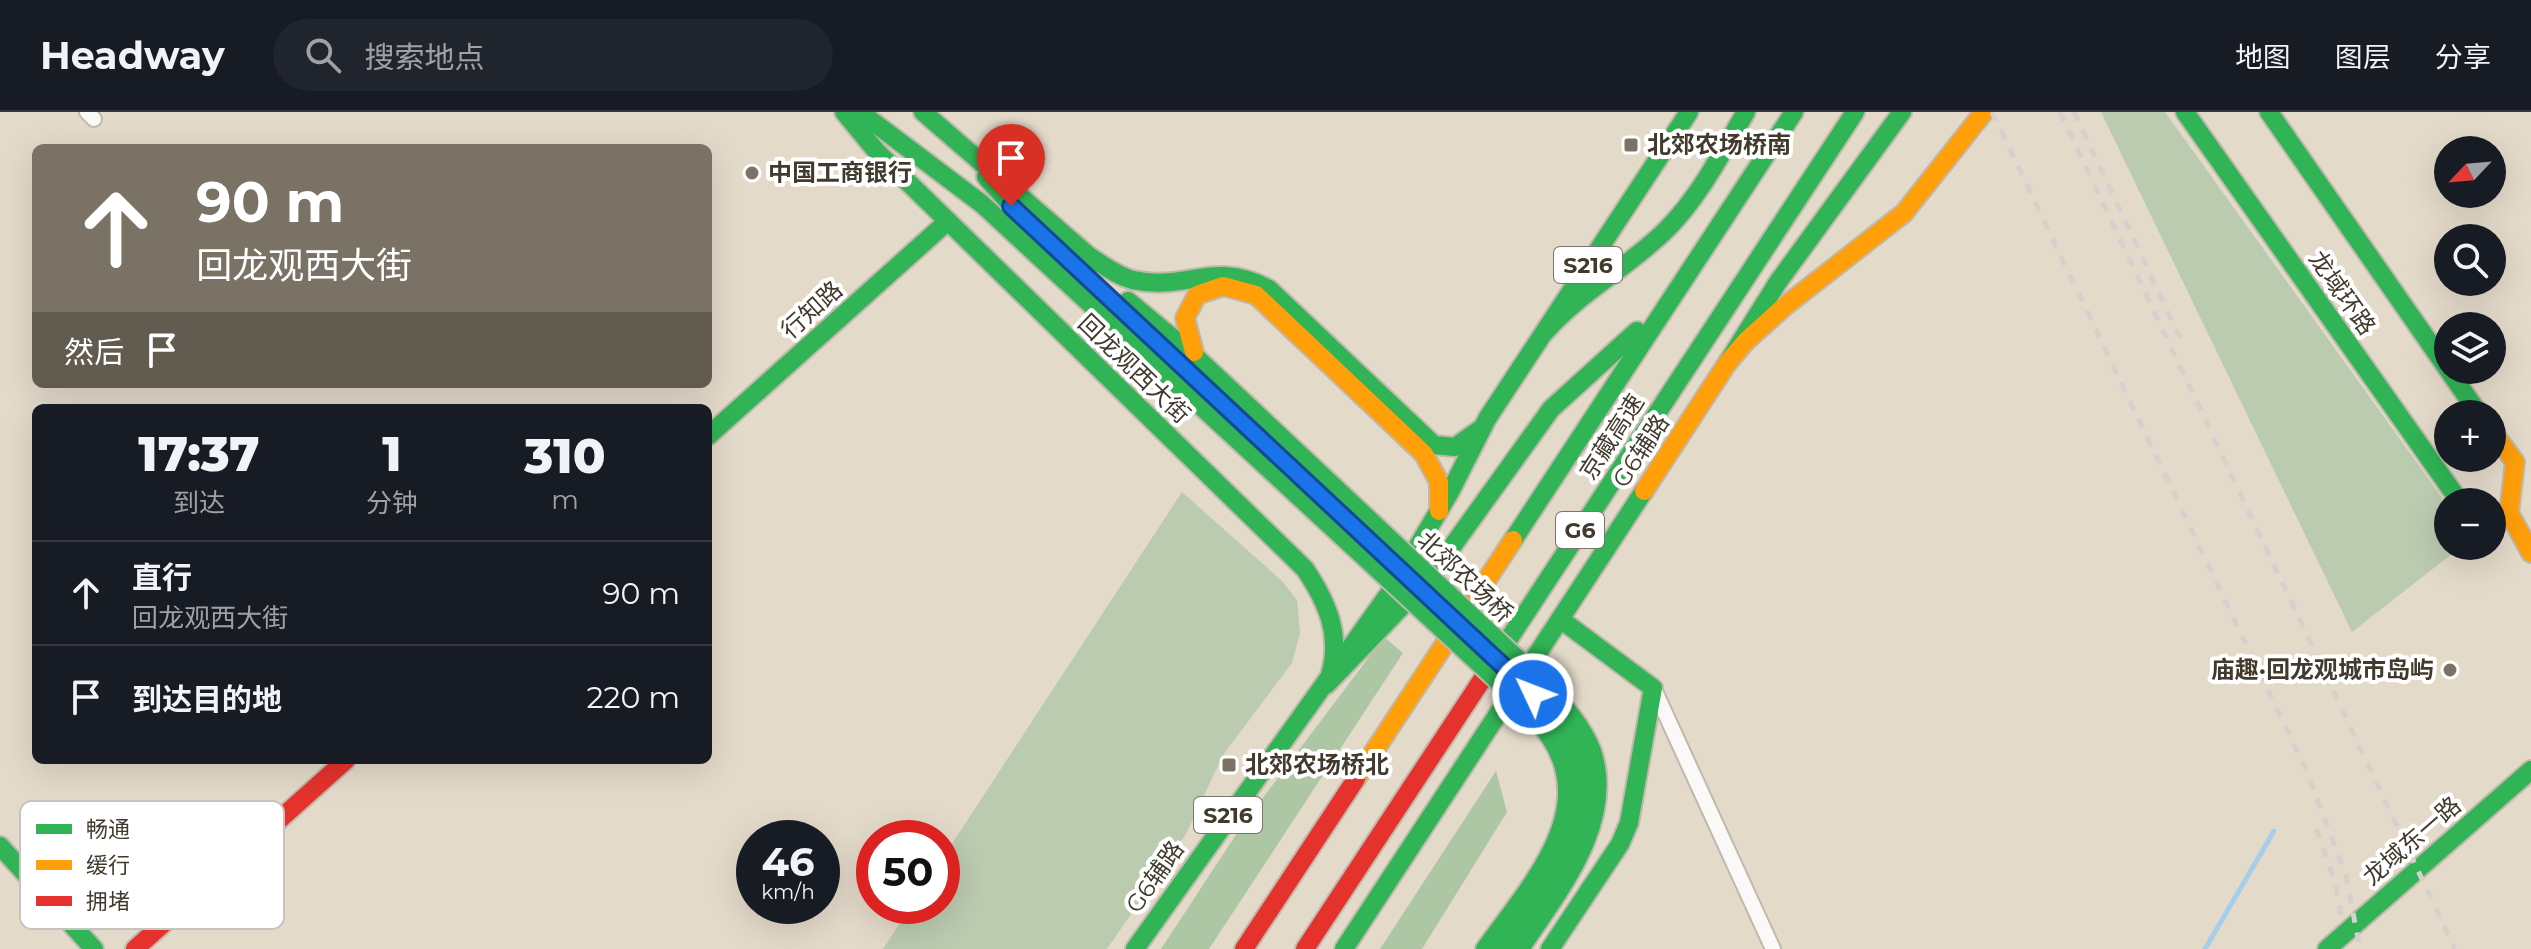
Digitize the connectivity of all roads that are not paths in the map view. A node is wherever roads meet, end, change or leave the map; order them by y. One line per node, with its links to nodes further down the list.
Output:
1 (844, 112): 14 (main road, 回龙观西大街)
2 (860, 112): 28 (main road, 回龙观西大街)
3 (923, 112): 12 (main road, 回龙观西大街)
4 (1689, 112): 16 (main road, G6辅路 / S216)
5 (1746, 112): 16 (main road)
6 (1794, 112): 15 (main road, 京藏高速 / G6)
7 (1855, 112): 44 (main road, 京藏高速 / G6)
8 (1902, 112): 18 (main road)
9 (1984, 112): 18 (main road, G6辅路)
10 (2185, 112): 23 (main road, 龙域环路)
11 (2269, 112): 19 (main road, 龙域环路)
12 (954, 141): 13 (main road, 回龙观西大街); 20 (main road)
13 (976, 165): 17 (main road, 回龙观西大街); 28 (main road, 回龙观西大街)
14 (948, 221): 21 (main road, 行知路); 30 (main road, 回龙观西大街)
15 (1663, 307): 30 (main road); 43 (main road, 京藏高速 / G6)
16 (1545, 332): 20 (main road, G6辅路 / S216)
17 (1198, 359): 25 (main road); 28 (main road, 回龙观西大街)
18 (1728, 362): 29 (main road, G6辅路)
19 (2469, 400)
20 (1487, 419): 25 (main road, G6辅路 / S216)
21 (712, 432)
22 (2506, 450): 24 (main road)
23 (2450, 488)
24 (2506, 494)
25 (1436, 517): 30 (main road, G6辅路 / S216)
26 (2506, 518): 27 (main road)
27 (2531, 553)
28 (1383, 554): 32 (main road, bridge); 32 (main road, 北郊农场桥, bridge)
29 (1560, 619): 31 (main road); 45 (main road, G6辅路)
30 (1326, 685): 42 (main road, G6辅路 / S216)
31 (1653, 688): 49 (main road); 50 (street)
32 (1533, 694): 46 (main road); 47 (main road); 48 (main road)
33 (342, 764): 35 (main road)
34 (2531, 770): 51 (main road, 龙域东一路)
35 (284, 816)
36 (0, 846): 37 (main road)
37 (20, 868)
38 (76, 929): 40 (main road)
39 (157, 929): 41 (main road)
40 (94, 949)
41 (135, 949)
42 (1135, 949)
43 (1244, 949)
44 (1305, 949)
45 (1344, 949)
46 (1485, 949)
47 (1501, 949)
48 (1520, 949)
49 (1550, 949)
50 (1773, 949)
51 (2327, 949)

